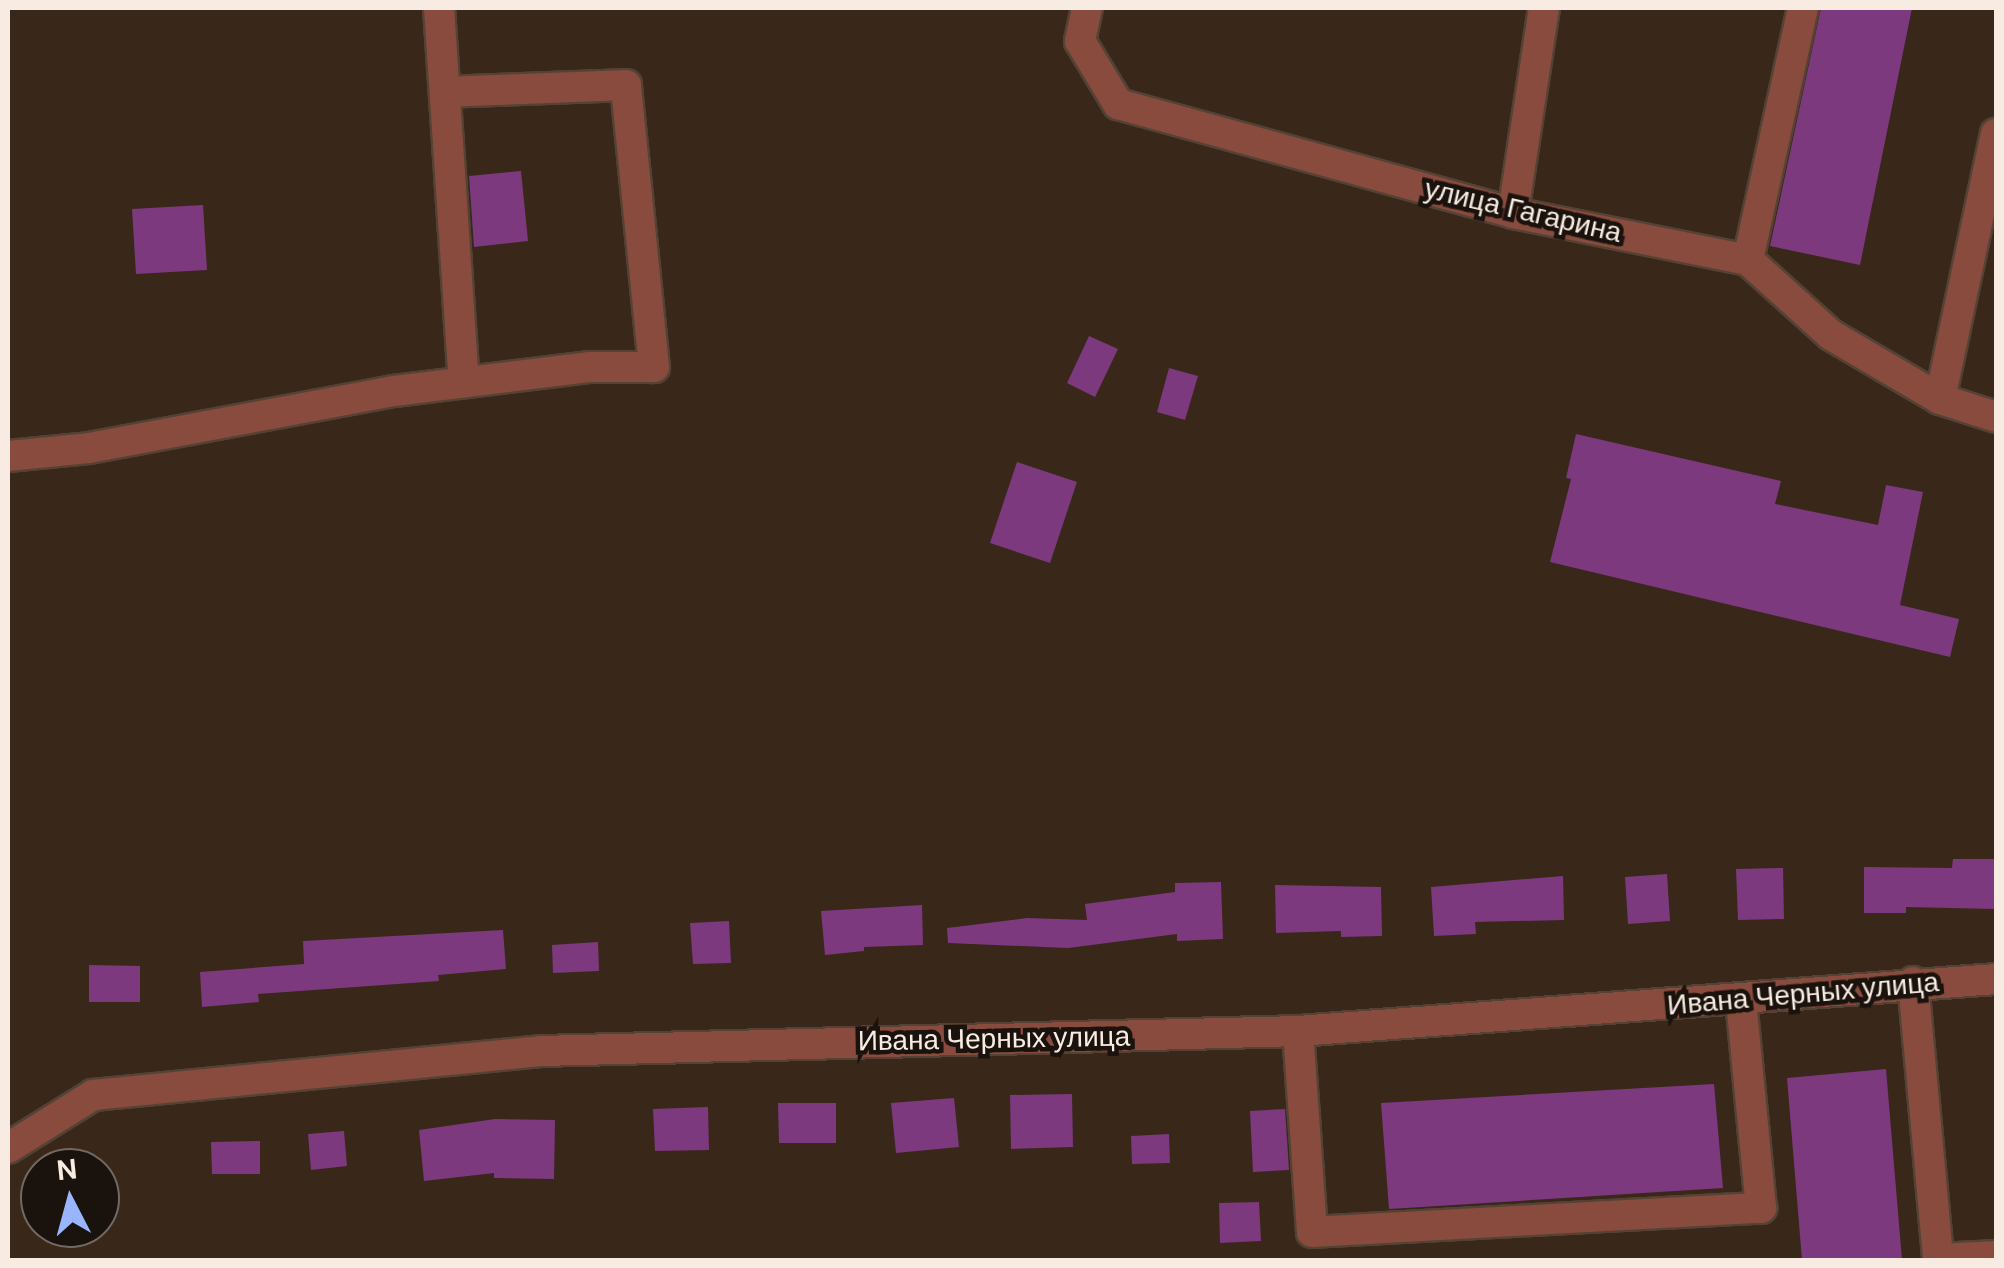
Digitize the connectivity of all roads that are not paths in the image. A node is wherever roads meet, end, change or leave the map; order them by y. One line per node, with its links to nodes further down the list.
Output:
1 (438, 8): 5 (street)
2 (1087, 8): 7 (street, улица Гагарина)
3 (1544, 8): 7 (street)
4 (1803, 8): 8 (street)
5 (445, 92): 9 (street); 9 (street)
6 (1996, 134): 10 (street)
7 (1514, 213): 8 (street, улица Гагарина)
8 (1748, 260): 10 (street)
9 (464, 382): 12 (street)
10 (1940, 399): 11 (street)
11 (1996, 417)
12 (8, 456)
13 (1996, 980): 14 (street, Ивана Черных улица)
14 (1913, 982): 15 (street, Ивана Черных улица); 18 (street)
15 (1741, 1000): 16 (street, Ивана Черных улица); 16 (street)
16 (1298, 1032): 17 (street, Ивана Черных улица)
17 (8, 1148)
18 (1996, 1256)

